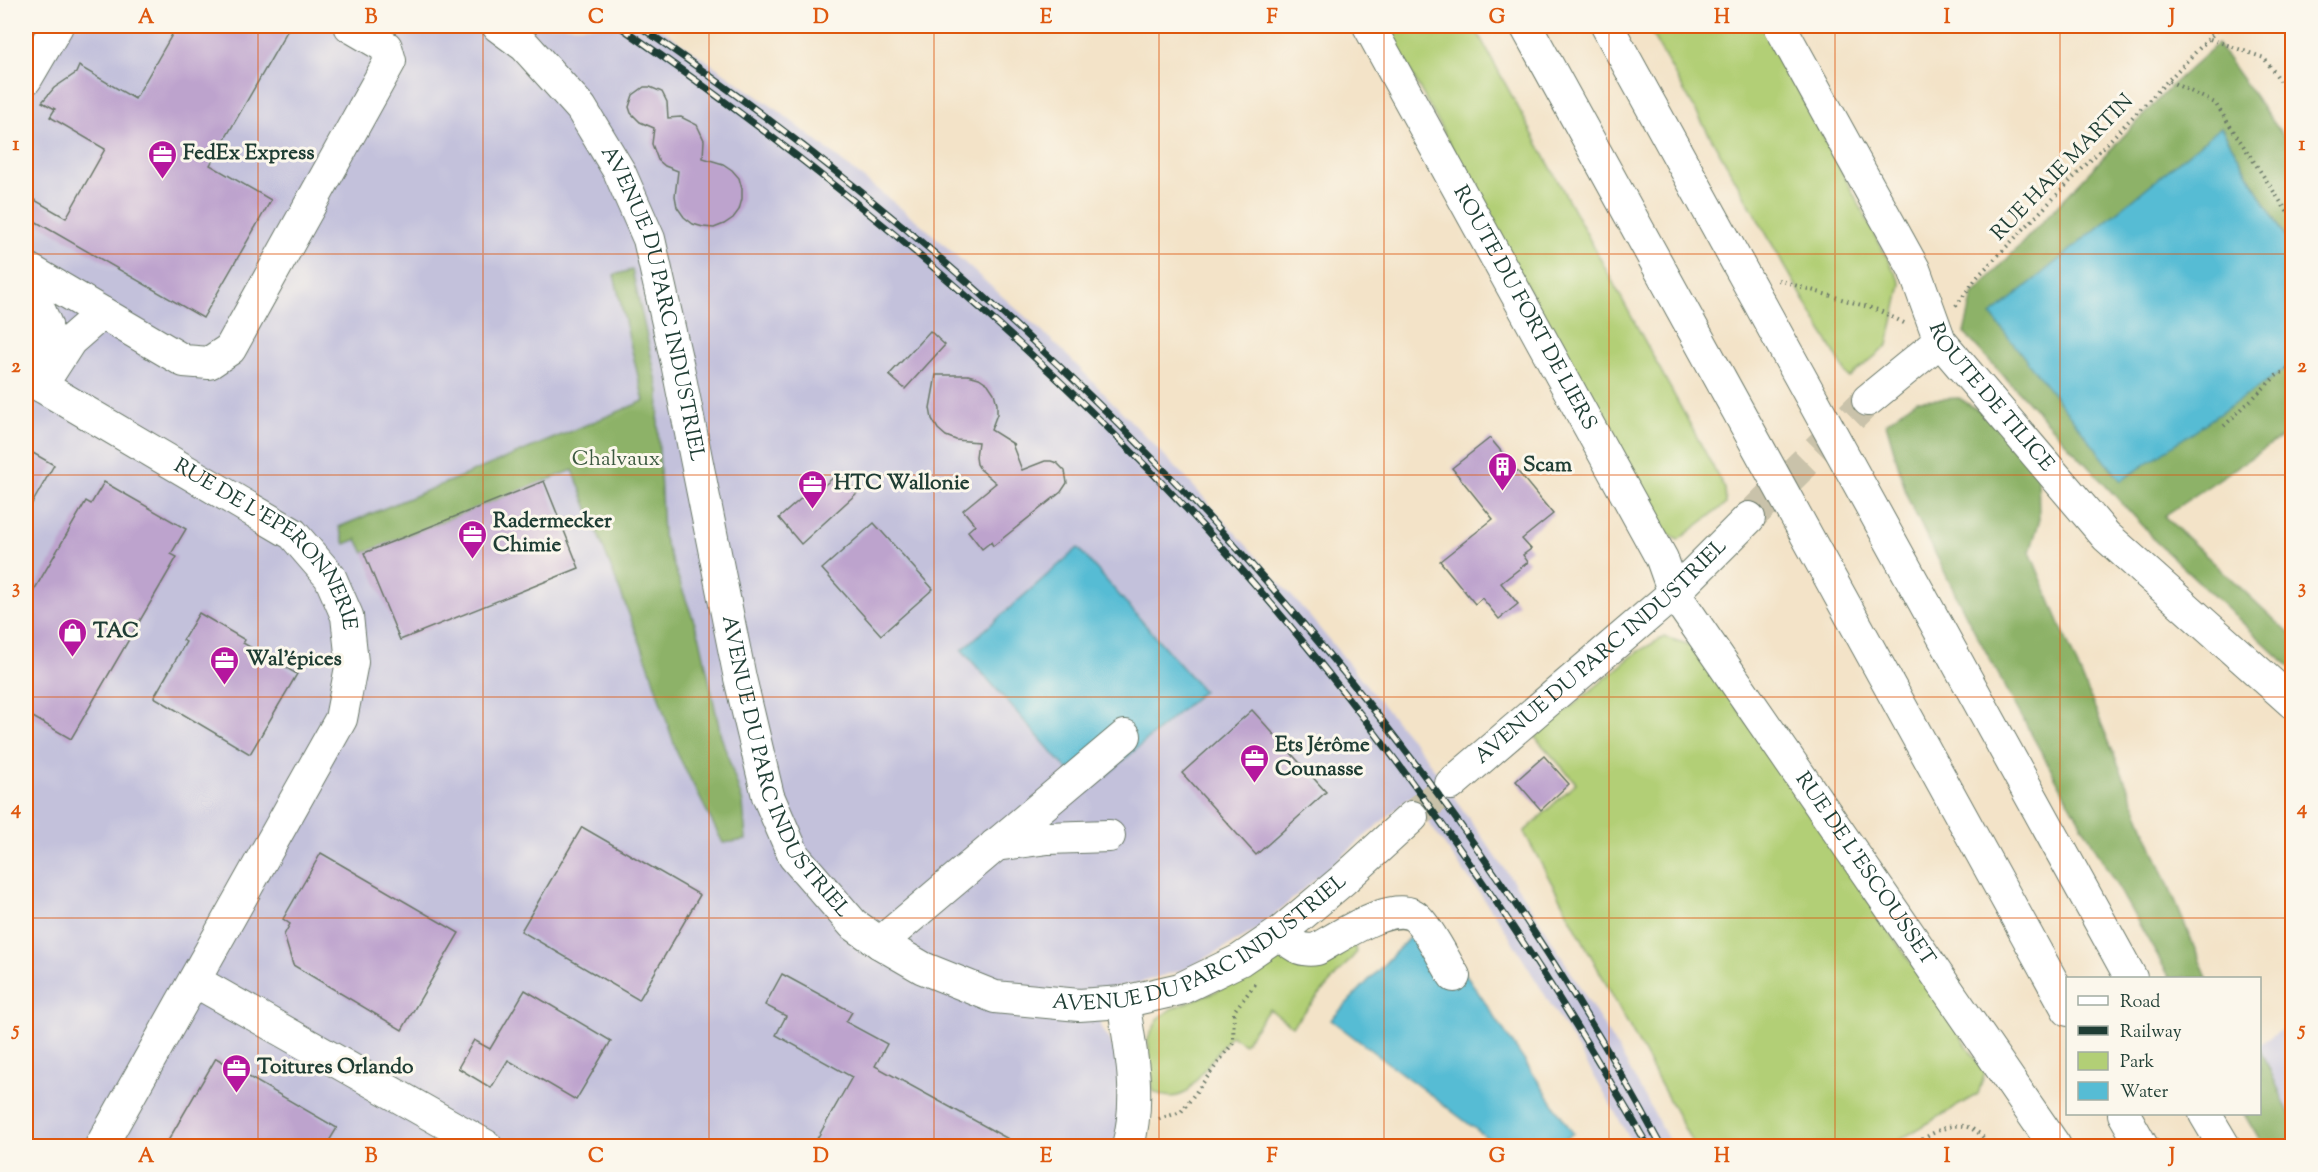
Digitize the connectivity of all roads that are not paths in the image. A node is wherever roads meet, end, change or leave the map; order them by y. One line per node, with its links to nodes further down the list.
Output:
1 (57, 26): 8 (street)
2 (350, 26): 11 (street)
3 (498, 26): 25 (street, AVENUE DU PARC INDUSTRIEL)
4 (1369, 26): 17 (street, ROUTE DU FORT DE LIERS)
5 (1526, 26): 30 (street)
6 (1607, 26): 27 (street)
7 (1780, 26): 12 (street, ROUTE DE TILICE)
8 (26, 79)
9 (26, 268): 11 (street)
10 (26, 280): 13 (street)
11 (102, 313): 14 (street)
12 (1940, 341): 15 (street); 18 (street, ROUTE DE TILICE)
13 (26, 353)
14 (33, 381): 28 (street, RUE DE L'EPERONNERIE)
15 (1868, 400)
16 (1749, 518): 17 (street, AVENUE DU PARC INDUSTRIEL)
17 (1674, 593): 20 (street, AVENUE DU PARC INDUSTRIEL); 36 (street, RUE DE L'ESCOUSSET)
18 (2292, 702)
19 (1125, 736): 23 (street)
20 (1451, 784)
21 (1412, 817): 24 (street, AVENUE DU PARC INDUSTRIEL)
22 (1108, 836): 23 (street)
23 (994, 845): 25 (street)
24 (1281, 932): 26 (street); 29 (street, AVENUE DU PARC INDUSTRIEL)
25 (880, 943): 29 (street, AVENUE DU PARC INDUSTRIEL)
26 (1454, 976)
27 (2130, 977)
28 (195, 981): 34 (street, RUE DE L'EPERONNERIE); 35 (street)
29 (1123, 1002): 33 (street)
30 (2066, 1008)
31 (2125, 1115): 37 (street)
32 (2206, 1115): 38 (street)
33 (1130, 1138)
34 (101, 1146)
35 (486, 1146)
36 (2055, 1146)
37 (2142, 1146)
38 (2224, 1146)

